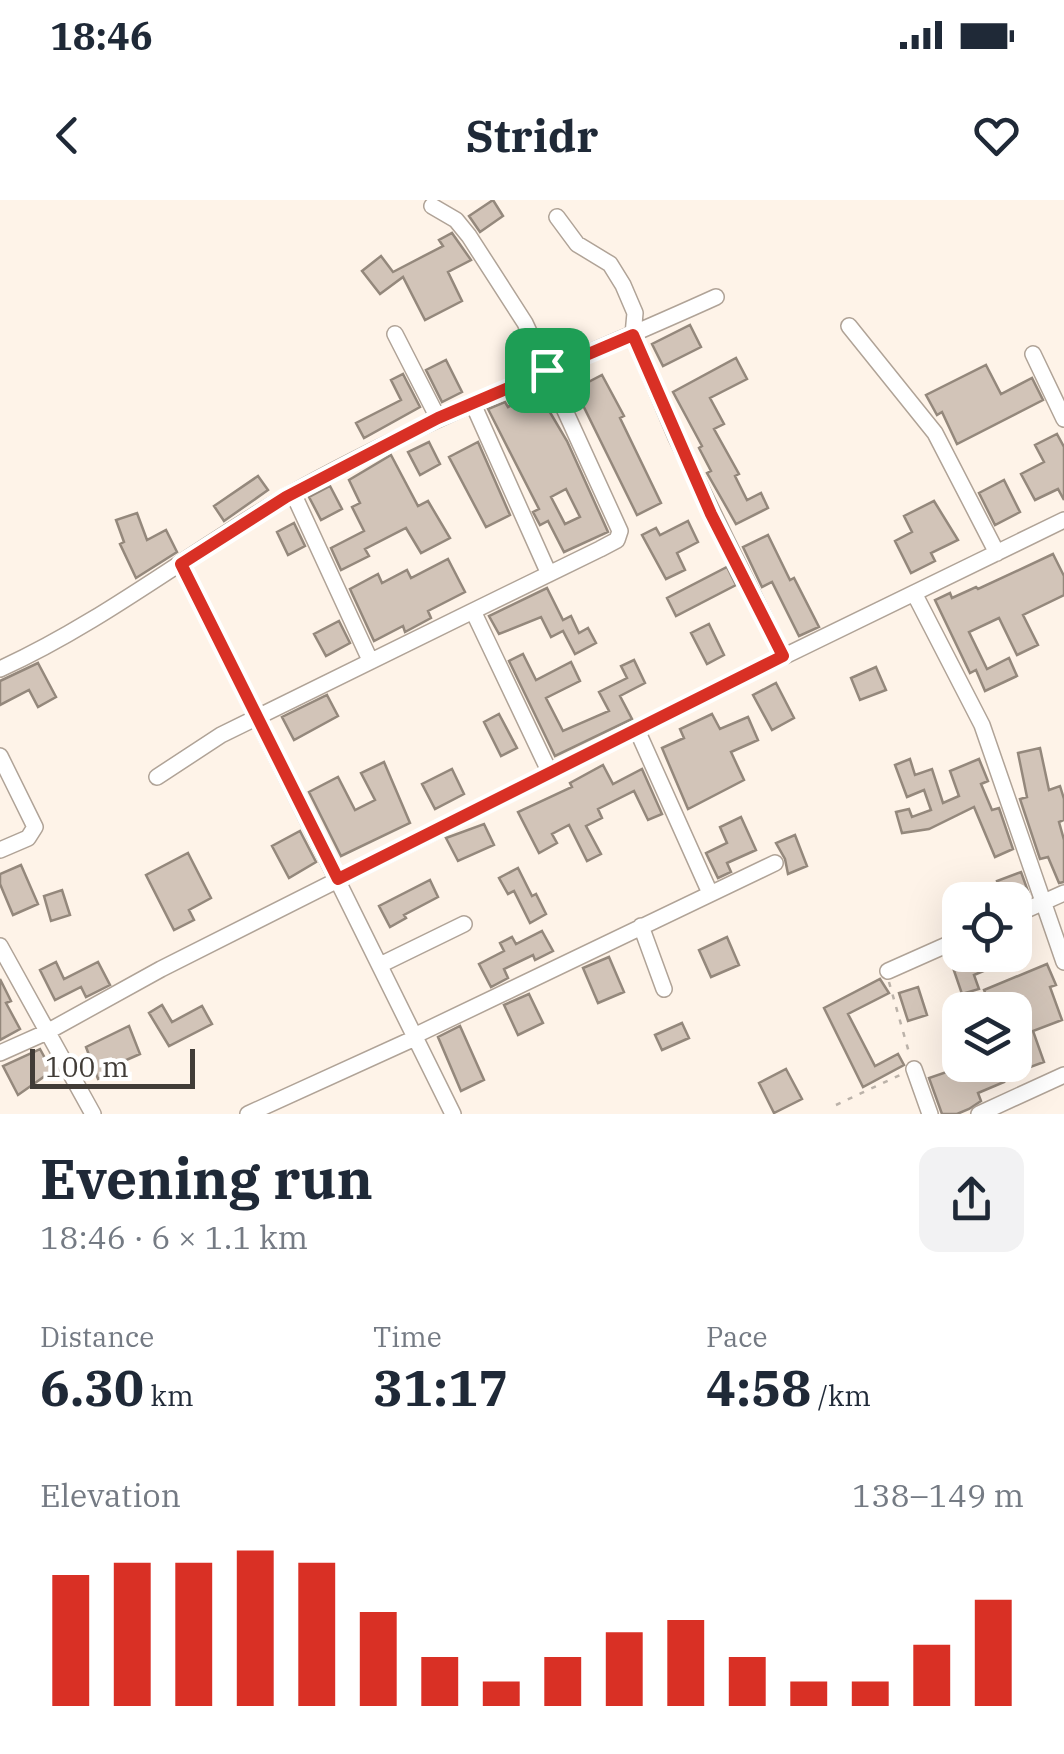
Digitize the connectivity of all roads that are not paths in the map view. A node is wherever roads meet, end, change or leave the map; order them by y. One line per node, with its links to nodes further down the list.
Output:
1 (432, 206): 8 (street)
2 (558, 217): 6 (street)
3 (716, 296): 6 (street)
4 (849, 326): 14 (street)
5 (395, 334): 10 (street)
6 (633, 335): 8 (street); 19 (street)
7 (1033, 354): 11 (street)
8 (547, 370): 9 (street); 16 (street)
9 (473, 404): 10 (street); 16 (street)
10 (438, 418): 12 (street)
11 (1064, 419)
12 (292, 493): 15 (street); 20 (street)
13 (1064, 520): 14 (street)
14 (997, 553): 17 (street)
15 (181, 564): 21 (street); 22 (street)
16 (549, 574): 18 (street)
17 (914, 594): 19 (street); 32 (street)
18 (473, 611): 20 (street); 25 (street)
19 (783, 656): 23 (street)
20 (370, 660): 22 (street)
21 (0, 669)
22 (258, 719): 26 (street); 29 (street)
23 (637, 730): 25 (street); 30 (street)
24 (0, 756): 27 (street)
25 (550, 773): 29 (street)
26 (158, 777)
27 (0, 850)
28 (776, 864): 30 (street)
29 (338, 879): 39 (street); 42 (street)
30 (710, 893): 35 (street)
31 (1064, 893): 32 (street)
32 (1044, 903): 33 (street); 38 (street)
33 (1032, 908)
34 (464, 924): 39 (street)
35 (641, 926): 41 (street); 43 (street)
36 (0, 946): 42 (street)
37 (942, 947): 40 (street)
38 (1064, 962)
39 (380, 964): 43 (street)
40 (888, 971)
41 (664, 989)
42 (47, 1032): 44 (street); 47 (street)
43 (415, 1037): 48 (street); 49 (street)
44 (0, 1053)
45 (914, 1068): 50 (street)
46 (1064, 1074): 51 (street)
47 (93, 1114)
48 (248, 1114)
49 (452, 1114)
50 (930, 1114)
51 (979, 1114)

